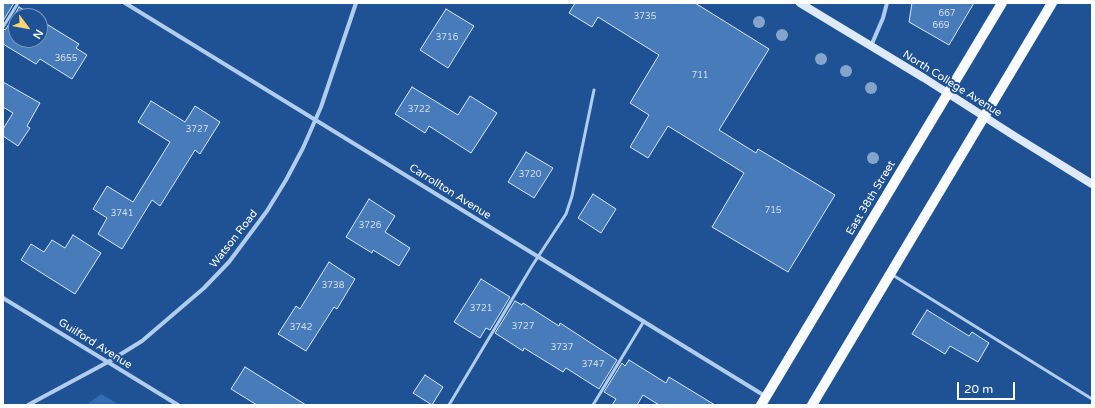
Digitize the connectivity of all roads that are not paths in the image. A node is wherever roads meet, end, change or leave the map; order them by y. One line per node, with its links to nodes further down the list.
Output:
1 (18, 3): 8 (lane)
2 (125, 3): 13 (street, Carrollton Avenue)
3 (356, 3): 13 (street, Watson Road)
4 (800, 3): 9 (main road, North College Avenue)
5 (887, 3): 9 (street)
6 (1002, 3): 11 (main road, East 38th Street)
7 (1052, 3): 12 (main road)
8 (3, 27)
9 (871, 46): 11 (main road, North College Avenue)
10 (594, 90): 15 (lane)
11 (948, 93): 12 (main road, North College Avenue); 21 (main road, East 38th Street)
12 (984, 116): 14 (main road, North College Avenue); 16 (main road)
13 (316, 120): 15 (street, Carrollton Avenue); 19 (street, Watson Road)
14 (1092, 184)
15 (538, 257): 18 (street, Carrollton Avenue); 24 (lane)
16 (891, 273): 20 (lane); 26 (main road)
17 (3, 298): 19 (street, Guilford Avenue)
18 (644, 321): 21 (street, Carrollton Avenue); 25 (lane)
19 (108, 362): 22 (street, Watson Road); 23 (street, Guilford Avenue)
20 (1092, 398)
21 (763, 401)
22 (28, 405)
23 (178, 405)
24 (449, 405)
25 (593, 405)
26 (812, 405)

